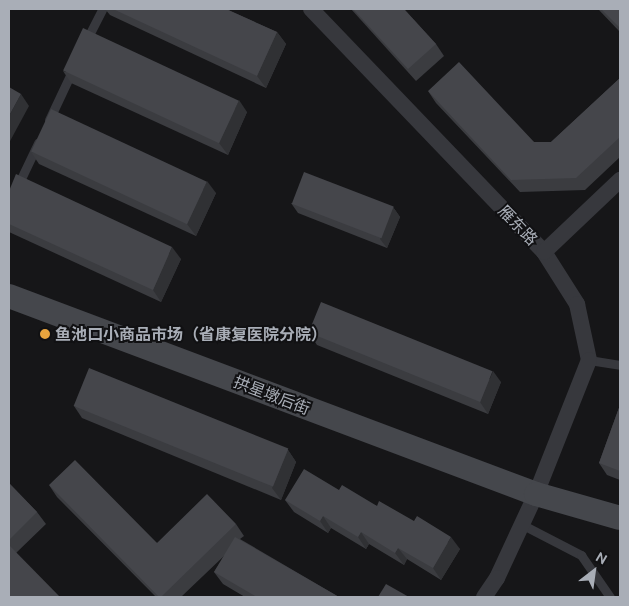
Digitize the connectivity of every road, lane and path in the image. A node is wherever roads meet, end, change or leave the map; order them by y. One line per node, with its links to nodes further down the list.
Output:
1 (102, 9): 3 (lane)
2 (311, 9): 7 (street, 雁东路)
3 (81, 53)
4 (76, 62): 6 (lane)
5 (620, 180): 7 (street)
6 (9, 204)
7 (544, 252): 9 (street, 雁东路)
8 (9, 296): 11 (street, 拱星墩后街)
9 (589, 360): 10 (lane); 11 (street)
10 (620, 365)
11 (536, 494): 12 (street, 拱星墩后街); 13 (street)
12 (620, 518)
13 (522, 524): 14 (street); 15 (lane)
14 (484, 597)
15 (610, 597)

